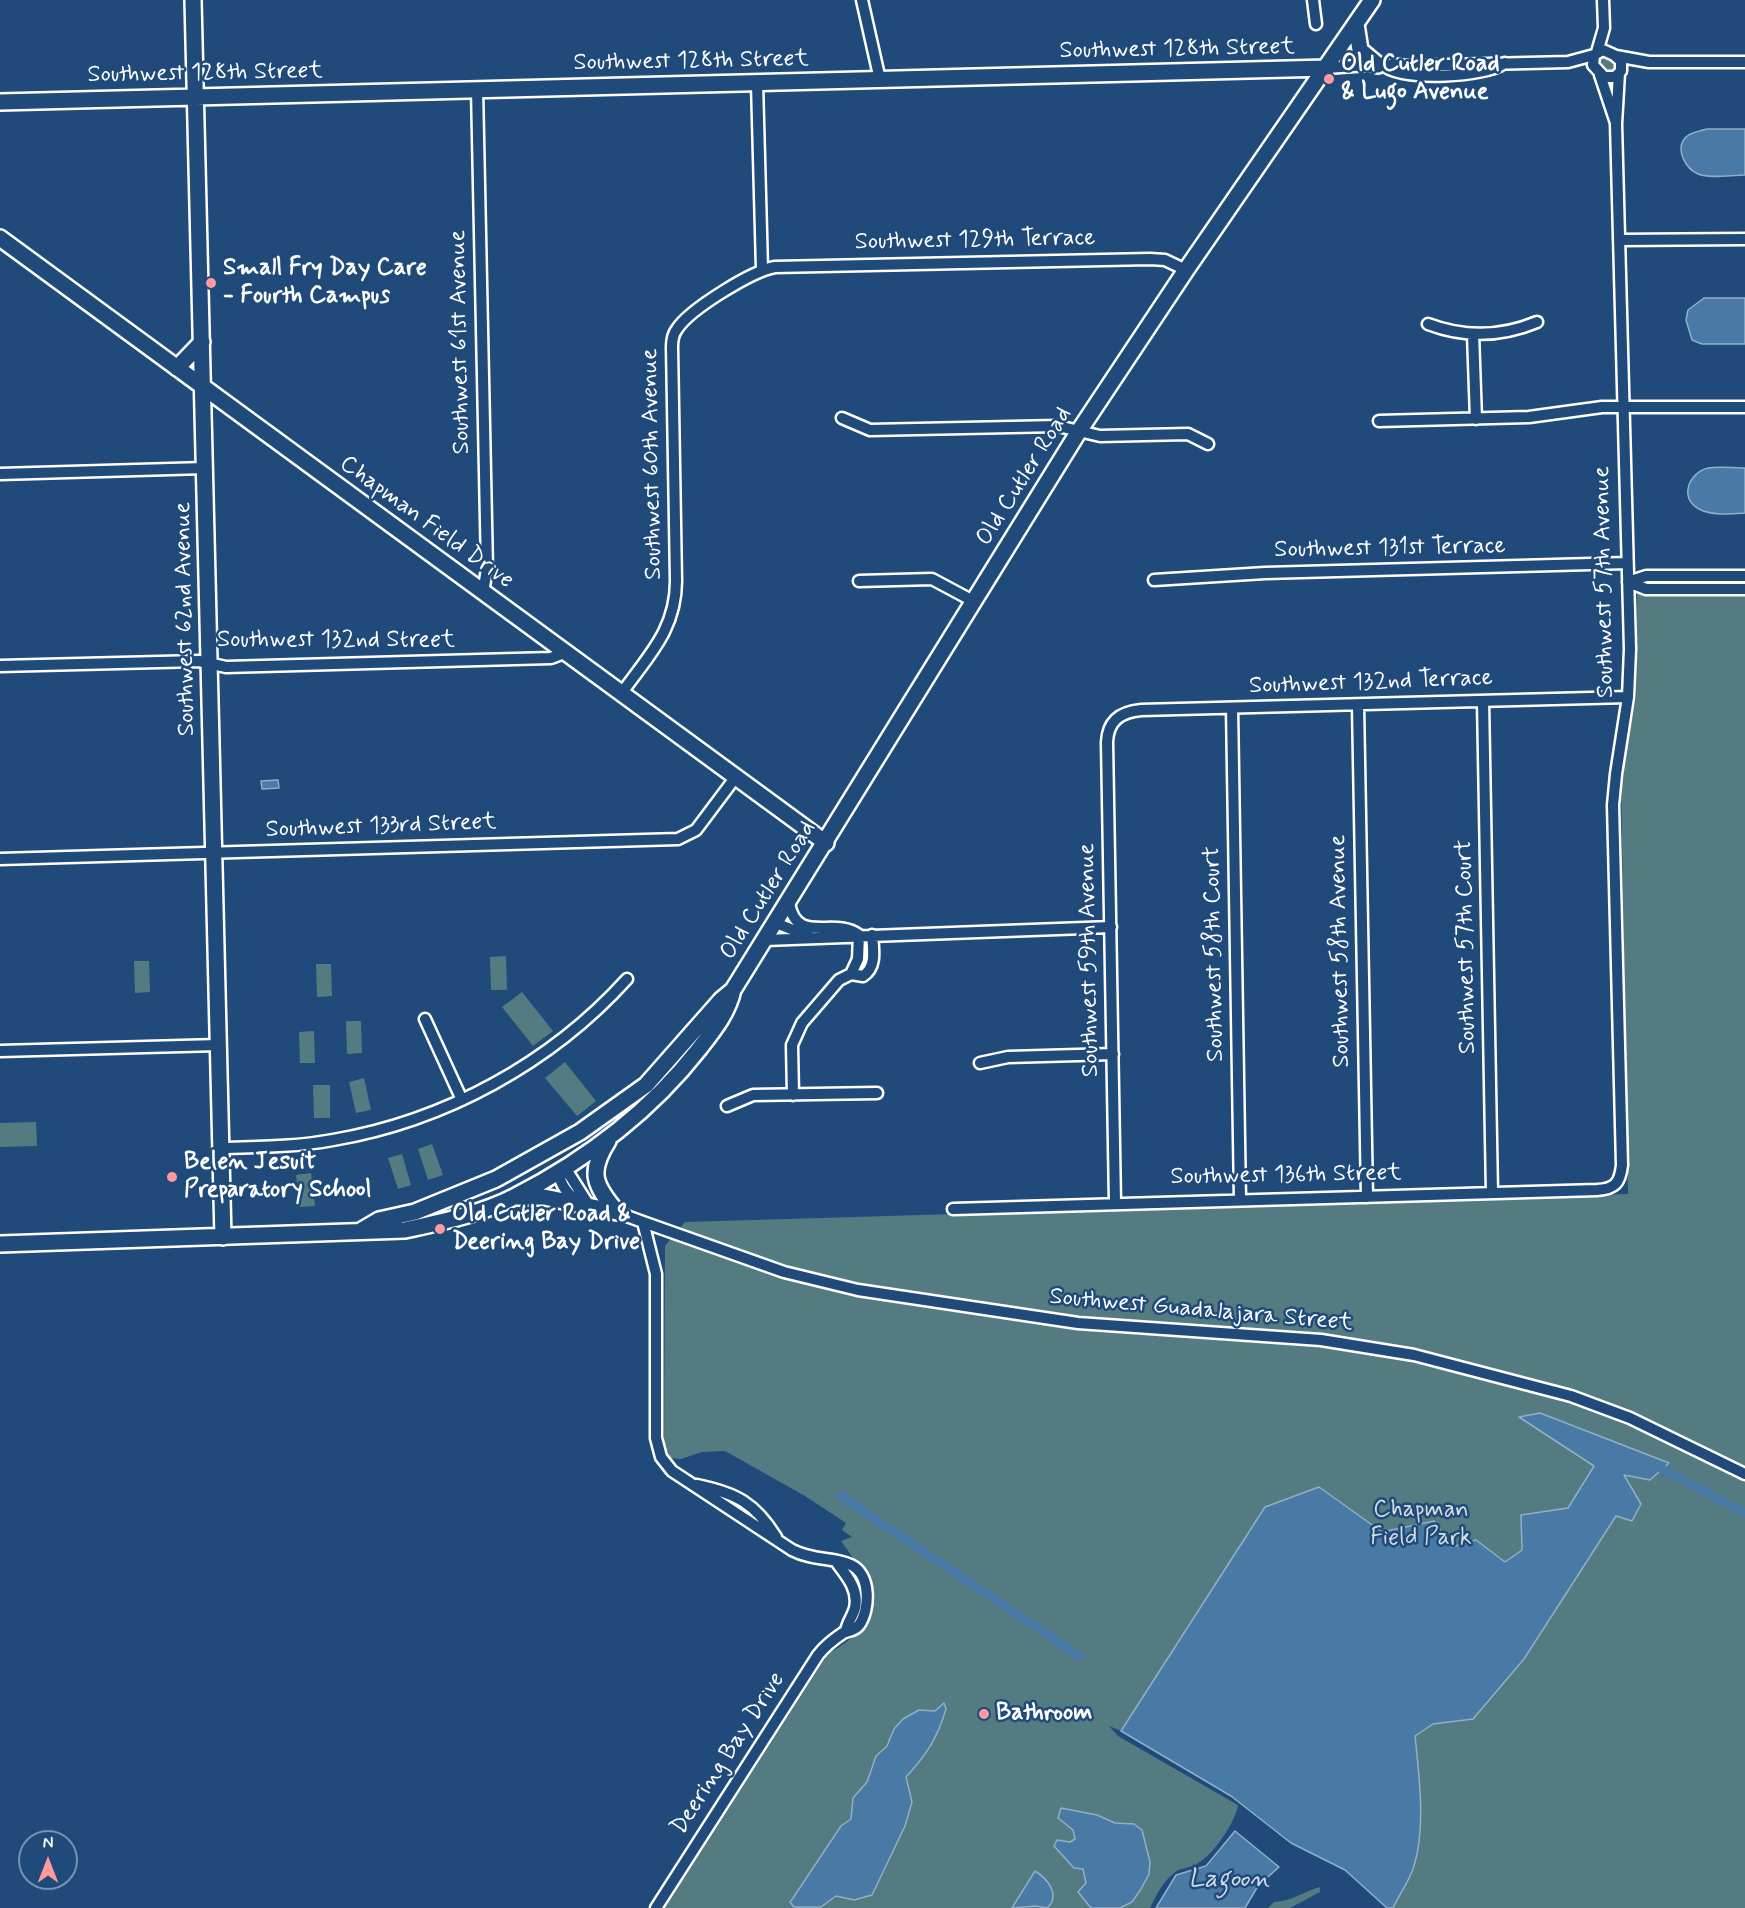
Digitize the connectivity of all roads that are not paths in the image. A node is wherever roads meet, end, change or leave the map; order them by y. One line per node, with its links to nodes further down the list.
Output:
1 (194, 0): 22 (street, Southwest 62nd Avenue)
2 (862, 0): 19 (street)
3 (1313, 0): 6 (street)
4 (1372, 0): 7 (street, Old Cutler Road)
5 (1603, 0): 8 (street)
6 (1316, 24)
7 (1356, 24): 15 (street); 16 (street, Old Cutler Road)
8 (1604, 28): 9 (street); 10 (street)
9 (1596, 53): 10 (street); 12 (street, Southwest 128th Street); 18 (street)
10 (1614, 55): 13 (street); 17 (street)
11 (1508, 62): 12 (street, Southwest 128th Street); 15 (street, Southwest 128th Street); 15 (street, Southwest 128th Street)
12 (1568, 62): 18 (street, Southwest 128th Street)
13 (1649, 62): 14 (street); 17 (street)
14 (1745, 62)
15 (1384, 64): 16 (street, Southwest 128th Street)
16 (1328, 68): 19 (street, Southwest 128th Street); 29 (street, Old Cutler Road)
17 (1620, 72): 18 (street); 24 (street, Southwest 57th Avenue)
18 (1598, 73): 24 (street, Southwest 57th Avenue)
19 (880, 80): 20 (street, Southwest 128th Street)
20 (757, 83): 21 (street, Southwest 128th Street); 28 (street)
21 (477, 89): 22 (street, Southwest 128th Street); 51 (street, Southwest 61st Avenue)
22 (195, 98): 23 (street, Southwest 128th Street); 33 (street, Southwest 62nd Avenue)
23 (0, 102)
24 (1616, 124): 27 (street, Southwest 57th Avenue)
25 (0, 238): 34 (street, Chapman Field Drive)
26 (1745, 239): 27 (street)
27 (1620, 240): 37 (street, Southwest 57th Avenue)
28 (762, 269): 29 (street, Southwest 129th Terrace); 56 (street, Southwest 60th Avenue)
29 (1186, 270): 41 (street, Old Cutler Road)
30 (1537, 322): 32 (street)
31 (1428, 324): 32 (street)
32 (1473, 334): 39 (street)
33 (202, 342): 34 (street); 35 (street, Southwest 62nd Avenue)
34 (177, 368): 35 (street, Chapman Field Drive)
35 (203, 388): 43 (street, Southwest 62nd Avenue); 51 (street, Chapman Field Drive)
36 (1745, 407): 37 (street)
37 (1623, 408): 39 (street); 45 (street, Southwest 57th Avenue)
38 (842, 418): 41 (street)
39 (1476, 418): 40 (street)
40 (1379, 420)
41 (1079, 431): 42 (street); 52 (street, Old Cutler Road)
42 (1208, 444)
43 (205, 468): 44 (street); 54 (street, Southwest 62nd Avenue)
44 (0, 474)
45 (1627, 563): 47 (street, Southwest 131st Terrace); 49 (street, Southwest 57th Avenue)
46 (1745, 576): 49 (street)
47 (1154, 580)
48 (859, 581): 52 (street)
49 (1628, 582): 50 (street); 57 (street, Southwest 57th Avenue)
50 (1745, 589)
51 (483, 593): 53 (street, Chapman Field Drive)
52 (975, 602): 63 (street, Old Cutler Road)
53 (564, 653): 54 (street, Southwest 132nd Street); 56 (street, Chapman Field Drive)
54 (210, 663): 55 (street, Southwest 132nd Street); 64 (street, Southwest 62nd Avenue)
55 (0, 666)
56 (621, 694): 62 (street, Chapman Field Drive)
57 (1628, 697): 58 (street, Southwest 132nd Terrace); 89 (street, Southwest 57th Avenue)
58 (1483, 701): 59 (street, Southwest 132nd Terrace); 90 (street, Southwest 57th Court)
59 (1358, 705): 60 (street, Southwest 132nd Terrace); 92 (street, Southwest 58th Avenue)
60 (1232, 708): 61 (street, Southwest 132nd Terrace); 93 (street, Southwest 58th Court)
61 (1116, 718): 68 (street, Southwest 59th Avenue)
62 (735, 778): 63 (street, Chapman Field Drive); 64 (street, Southwest 133rd Street)
63 (826, 843): 66 (street, Old Cutler Road)
64 (214, 853): 65 (street, Southwest 133rd Street); 77 (street, Southwest 62nd Avenue)
65 (0, 859)
66 (789, 903): 67 (street, Old Cutler Road); 69 (street)
67 (776, 923): 69 (street); 72 (street, Old Cutler Road)
68 (1111, 927): 71 (street); 79 (street, Southwest 59th Avenue)
69 (814, 928): 70 (street)
70 (859, 935): 71 (street); 72 (street); 73 (street)
71 (872, 935): 73 (street)
72 (765, 940): 75 (street, Old Cutler Road)
73 (851, 974): 83 (street)
74 (627, 979): 84 (street)
75 (733, 990): 81 (street, Old Cutler Road); 86 (street, Old Cutler Road)
76 (426, 1019): 84 (street)
77 (218, 1045): 78 (street); 87 (street, Southwest 62nd Avenue)
78 (0, 1051)
79 (1113, 1054): 80 (street); 94 (street, Southwest 59th Avenue)
80 (980, 1063)
81 (646, 1085): 88 (street); 96 (street, Old Cutler Road)
82 (877, 1093): 83 (street)
83 (793, 1095): 85 (street)
84 (462, 1100): 87 (street)
85 (728, 1106)
86 (609, 1140): 88 (street, Old Cutler Road); 97 (street)
87 (220, 1148): 100 (street, Southwest 62nd Avenue)
88 (559, 1171): 91 (street); 96 (street); 97 (street)
89 (1618, 1183): 90 (street, Southwest 136th Street)
90 (1492, 1193): 92 (street, Southwest 136th Street)
91 (514, 1197): 97 (street); 99 (street)
92 (1367, 1197): 93 (street, Southwest 136th Street)
93 (1240, 1200): 94 (street, Southwest 136th Street)
94 (1115, 1203): 95 (street, Southwest 136th Street)
95 (953, 1209)
96 (415, 1212): 99 (street)
97 (617, 1212): 98 (street)
98 (643, 1222): 102 (street, Southwest Guadalajara Street); 103 (street, Deering Bay Drive)
99 (362, 1230): 100 (street)
100 (223, 1237): 101 (street)
101 (0, 1244)
102 (1745, 1474)
103 (656, 1908)

